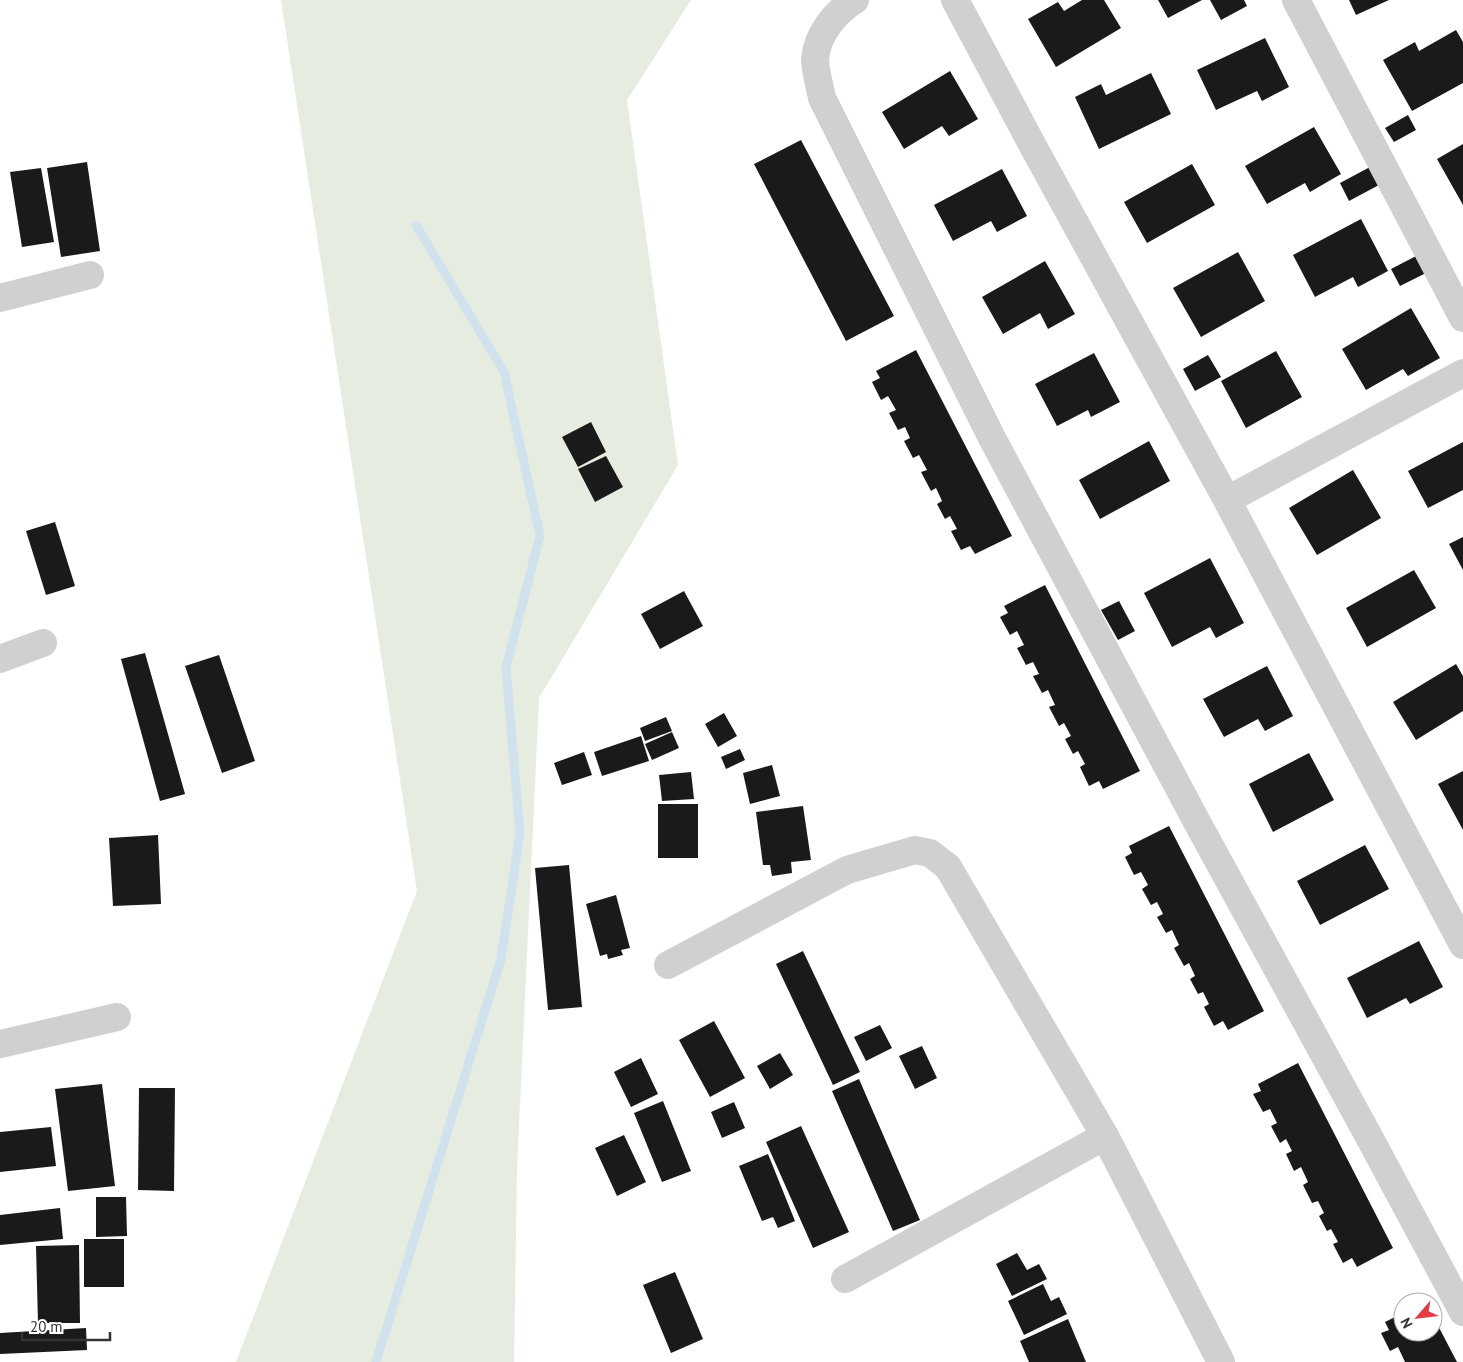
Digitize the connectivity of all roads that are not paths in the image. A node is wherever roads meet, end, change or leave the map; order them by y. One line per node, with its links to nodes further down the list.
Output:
1 (855, 0): 17 (street)
2 (956, 0): 8 (street)
3 (1296, 0): 6 (street)
4 (90, 275): 5 (street)
5 (0, 298)
6 (1463, 318)
7 (1463, 373): 8 (street)
8 (1227, 500): 11 (street)
9 (43, 642): 10 (street)
10 (0, 660)
11 (1463, 945)
12 (668, 965): 15 (street)
13 (117, 1017): 14 (street)
14 (0, 1044)
15 (1105, 1136): 16 (street); 18 (street)
16 (845, 1279)
17 (1463, 1312)
18 (1221, 1362)

